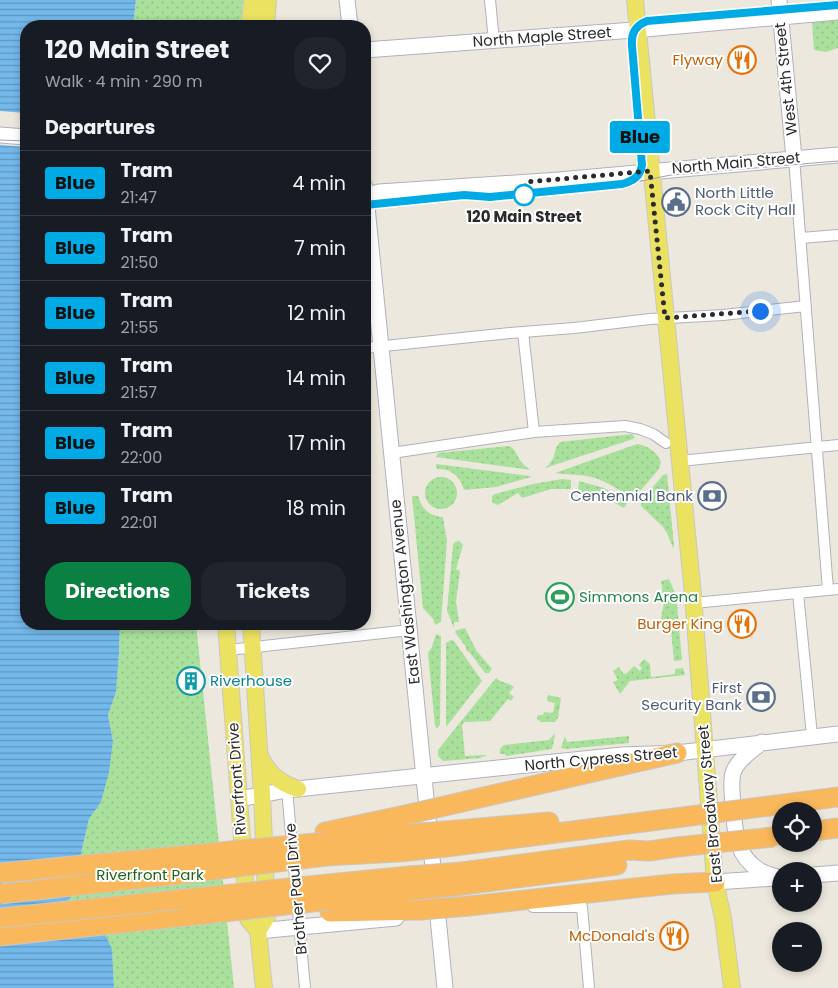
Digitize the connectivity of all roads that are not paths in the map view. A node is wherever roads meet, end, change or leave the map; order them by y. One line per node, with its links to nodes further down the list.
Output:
1 (252, 0): 9 (main road)
2 (268, 0): 10 (main road)
3 (347, 0): 11 (main road)
4 (490, 0): 13 (street)
5 (635, 0): 12 (main road, East Broadway Street)
6 (779, 0): 8 (main road, West 4th Street)
7 (838, 12): 8 (main road, North Maple Street)
8 (780, 17): 12 (main road, North Maple Street); 20 (main road, West 4th Street)
9 (250, 20)
10 (266, 20)
11 (349, 20)
12 (638, 30): 13 (main road, North Maple Street); 21 (main road, East Broadway Street)
13 (494, 41): 14 (main road, North Maple Street)
14 (371, 50)
15 (0, 125): 16 (main road)
16 (20, 127)
17 (0, 135): 18 (main road)
18 (20, 137)
19 (838, 154): 20 (main road, North Main Street)
20 (794, 158): 21 (main road, North Main Street); 24 (street)
21 (650, 171): 22 (main road, North Main Street); 27 (main road, East Broadway Street)
22 (371, 193)
23 (838, 234): 24 (street)
24 (801, 238): 26 (street)
25 (371, 250): 29 (main road, East Washington Avenue)
26 (806, 306): 27 (street); 34 (street)
27 (665, 318): 28 (street); 36 (main road, East Broadway Street)
28 (523, 332): 29 (street); 31 (street)
29 (381, 346): 30 (street); 35 (main road, East Washington Avenue)
30 (371, 347)
31 (534, 432): 32 (street); 35 (street)
32 (666, 443)
33 (838, 445): 34 (street)
34 (817, 447): 36 (street); 37 (street)
35 (392, 453): 42 (main road, East Washington Avenue)
36 (680, 461): 39 (main road, East Broadway Street)
37 (833, 589): 38 (street)
38 (798, 593): 39 (street); 46 (street)
39 (694, 603): 48 (main road, East Broadway Street)
40 (226, 630): 44 (main road, Riverfront Drive)
41 (251, 630): 43 (main road)
42 (410, 630): 43 (street); 51 (main road, East Washington Avenue)
43 (252, 647): 44 (street); 50 (main road, Riverfront Drive)
44 (228, 650): 55 (main road, Riverfront Drive)
45 (838, 734): 46 (main road, North Cypress Street)
46 (812, 736): 47 (main road, North Cypress Street)
47 (762, 742): 48 (main road, North Cypress Street); 64 (main road)
48 (704, 749): 49 (main road, North Cypress Street); 66 (main road, East Broadway Street)
49 (677, 752): 51 (main road, North Cypress Street); 60 (highway, bridge)
50 (259, 753): 52 (main road); 53 (main road, Riverfront Drive)
51 (424, 776): 52 (main road, North Cypress Street); 69 (main road, East Washington Avenue)
52 (293, 790): 53 (main road, North Cypress Street); 71 (street, Brother Paul Drive)
53 (262, 794): 55 (main road, North Cypress Street); 72 (main road, Riverfront Drive)
54 (838, 796): 59 (highway, bridge)
55 (238, 799): 72 (main road, Riverfront Drive)
56 (838, 828): 57 (highway)
57 (822, 830)
58 (772, 837): 68 (highway, bridge)
59 (446, 839): 60 (highway, bridge); 60 (highway, bridge)
60 (325, 843): 61 (highway, bridge); 67 (highway, bridge)
61 (0, 873)
62 (838, 873): 63 (main road)
63 (822, 874)
64 (772, 875)
65 (772, 879): 66 (main road)
66 (715, 882): 69 (highway, bridge); 78 (main road, East Broadway Street)
67 (0, 894)
68 (330, 899): 69 (highway); 70 (highway, bridge); 73 (highway, bridge)
69 (429, 913): 71 (main road); 76 (main road, East Washington Avenue); 77 (street)
70 (0, 918)
71 (298, 928): 72 (main road); 75 (street, Brother Paul Drive)
72 (258, 932): 74 (main road, Riverfront Drive)
73 (0, 936)
74 (264, 988)
75 (305, 988)
76 (445, 988)
77 (589, 988)
78 (732, 988)

